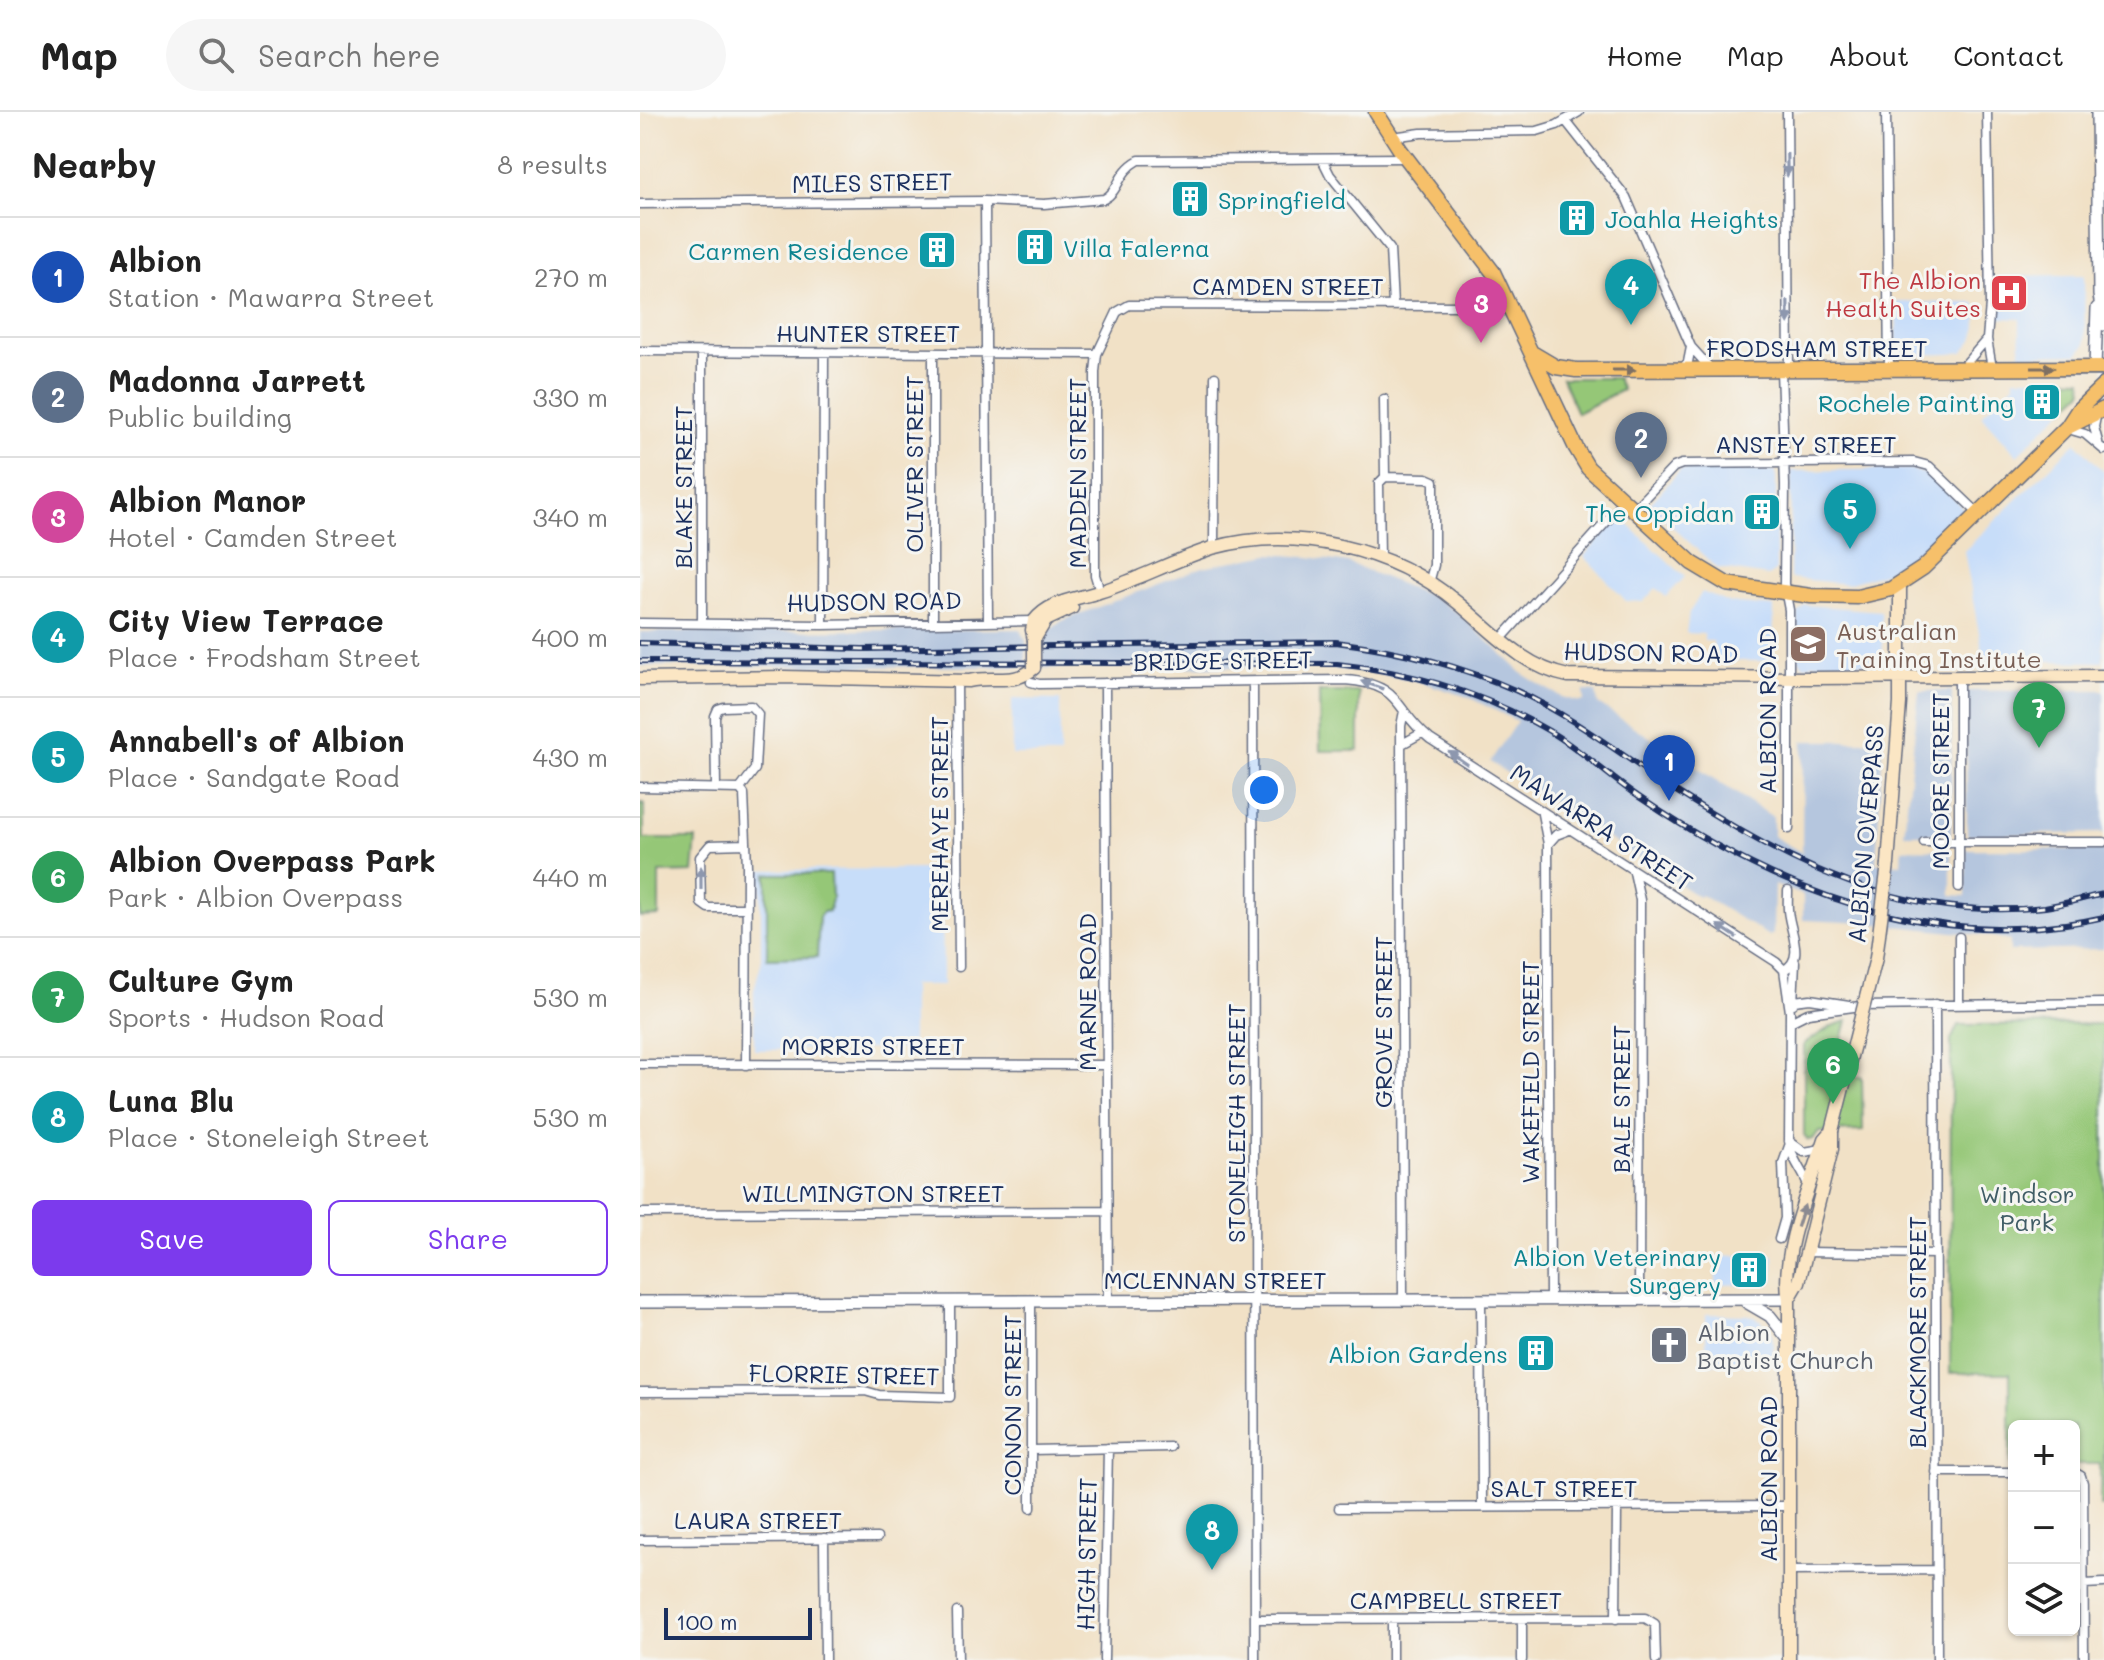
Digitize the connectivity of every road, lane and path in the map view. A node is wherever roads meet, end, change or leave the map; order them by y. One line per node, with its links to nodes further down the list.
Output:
1 (1376, 112): 9 (highway)
2 (1382, 112): 9 (highway)
3 (1579, 112): 8 (street)
4 (1787, 112): 31 (street, ALBION ROAD, one-way to 31)
5 (1886, 112): 29 (street)
6 (1987, 112): 18 (street)
7 (2097, 112): 14 (street)
8 (1565, 120): 9 (street); 19 (street)
9 (1390, 134): 10 (highway)
10 (1407, 158): 11 (street); 15 (highway)
11 (1322, 159): 12 (street, MILES STREET); 16 (street)
12 (985, 201): 13 (street, MILES STREET); 24 (street)
13 (640, 204)
14 (2099, 295): 17 (street); 33 (street)
15 (1507, 298): 16 (street, CAMDEN STREET); 26 (highway)
16 (1393, 305): 25 (street, CAMDEN STREET)
17 (2104, 325)
18 (1987, 339): 27 (street); 28 (street)
19 (1691, 347): 30 (street); 32 (street)
20 (640, 351): 21 (street, HUNTER STREET)
21 (702, 352): 22 (street, HUNTER STREET); 53 (street, BLAKE STREET)
22 (824, 352): 23 (street, HUNTER STREET); 55 (street)
23 (933, 353): 24 (street, HUNTER STREET); 54 (street, OLIVER STREET)
24 (986, 353): 25 (street, HUNTER STREET); 50 (street)
25 (1097, 354): 48 (street, MADDEN STREET)
26 (1533, 354): 30 (highway, FRODSHAM STREET, one-way to 30); 42 (highway)
27 (1962, 368): 28 (highway, FRODSHAM STREET); 29 (highway, FRODSHAM STREET)
28 (1992, 368): 33 (highway, FRODSHAM STREET, one-way to 33)
29 (1889, 369): 31 (highway, FRODSHAM STREET)
30 (1681, 370): 32 (highway, FRODSHAM STREET)
31 (1785, 370): 32 (highway, FRODSHAM STREET); 40 (street, ALBION ROAD)
32 (1713, 371)
33 (2101, 371): 35 (highway)
34 (1215, 377): 44 (street)
35 (2100, 388): 38 (highway)
36 (1384, 399): 41 (street)
37 (2101, 411): 38 (highway); 39 (street)
38 (2066, 428): 39 (street); 43 (highway)
39 (2102, 448)
40 (1783, 463): 42 (street, ANSTEY STREET); 43 (street, ANSTEY STREET); 49 (street, ALBION ROAD)
41 (1385, 477): 45 (street); 46 (street)
42 (1628, 506): 49 (highway); 56 (street, ANSTEY STREET)
43 (1979, 514): 47 (highway)
44 (1214, 548): 45 (main road, HUDSON ROAD); 48 (main road, HUDSON ROAD)
45 (1380, 559): 46 (main road, HUDSON ROAD)
46 (1429, 583): 56 (main road, HUDSON ROAD)
47 (1900, 585): 49 (highway); 61 (main road, ALBION OVERPASS)
48 (1100, 592): 51 (main road, HUDSON ROAD)
49 (1786, 593): 60 (street, ALBION ROAD)
50 (988, 621): 51 (street, HUDSON ROAD); 54 (street, HUDSON ROAD)
51 (1038, 622): 57 (main road, bridge)
52 (640, 623): 53 (street, HUDSON ROAD)
53 (702, 623): 55 (street, HUDSON ROAD)
54 (933, 623): 55 (street, HUDSON ROAD)
55 (823, 625)
56 (1501, 639): 60 (main road, HUDSON ROAD)
57 (1034, 668): 63 (main road, BRIDGE STREET); 64 (main road)
58 (1959, 676): 59 (main road, HUDSON ROAD); 61 (main road, HUDSON ROAD); 76 (street, MOORE STREET)
59 (2104, 676)
60 (1789, 677): 61 (main road, HUDSON ROAD); 74 (street, ALBION ROAD)
61 (1899, 677): 101 (main road, ALBION OVERPASS, bridge)
62 (640, 679): 63 (main road, BRIDGE STREET)
63 (963, 680): 64 (main road, BRIDGE STREET); 89 (street, MEREHAYE STREET)
64 (1031, 682): 66 (street, BRIDGE STREET)
65 (1253, 682): 66 (street, BRIDGE STREET); 67 (street, BRIDGE STREET, one-way to 65); 112 (street, STONELEIGH STREET)
66 (1105, 683): 100 (street, MARNE ROAD)
67 (1404, 711): 68 (street, MAWARRA STREET); 69 (street, GROVE STREET)
68 (1422, 733): 69 (street); 73 (street, MAWARRA STREET, one-way to 68)
69 (1402, 744): 113 (street, GROVE STREET)
70 (640, 787): 71 (street)
71 (716, 787): 72 (street); 72 (street)
72 (740, 789): 79 (street)
73 (1542, 814): 75 (street, MAWARRA STREET); 80 (street, WAKEFIELD STREET)
74 (1789, 829)
75 (1569, 830): 80 (street); 81 (street, MAWARRA STREET)
76 (1959, 841): 77 (street); 78 (street); 83 (street, MOORE STREET)
77 (1924, 842)
78 (2104, 842)
79 (746, 844): 86 (street); 86 (street, one-way to 79)
80 (1548, 844): 115 (street, WAKEFIELD STREET)
81 (1634, 872): 82 (street, MAWARRA STREET); 85 (street, BALE STREET)
82 (1652, 884): 85 (street); 90 (street, MAWARRA STREET, one-way to 82)
83 (1959, 887)
84 (1788, 891): 88 (street)
85 (1640, 900): 110 (street, BALE STREET)
86 (746, 908): 99 (street)
87 (1959, 937): 94 (street)
88 (1794, 959): 90 (street); 91 (street)
89 (959, 967)
90 (1784, 970): 96 (street)
91 (1794, 1001): 95 (street); 96 (street)
92 (2104, 1003): 94 (street)
93 (1935, 1004): 94 (street); 95 (street); 109 (street, BLACKMORE STREET)
94 (1959, 1005)
95 (1861, 1006): 97 (street)
96 (1790, 1012): 97 (street)
97 (1790, 1022): 102 (street)
98 (640, 1064): 99 (street, MORRIS STREET)
99 (746, 1065): 100 (street, MORRIS STREET)
100 (1106, 1065): 105 (street, MARNE ROAD)
101 (1832, 1131): 103 (main road, ALBION OVERPASS); 108 (main road, ALBION OVERPASS)
102 (1789, 1141): 103 (street); 104 (street); 107 (street)
103 (1822, 1149): 104 (main road, ALBION OVERPASS)
104 (1810, 1188): 111 (main road, ALBION OVERPASS, one-way to 104)
105 (1107, 1211): 106 (street, WILLMINGTON STREET); 119 (street, MARNE ROAD)
106 (640, 1213)
107 (1779, 1239)
108 (1806, 1252): 109 (street); 111 (main road, ALBION OVERPASS)
109 (1936, 1254): 126 (street, BLACKMORE STREET)
110 (1639, 1299): 115 (street, MCLENNAN STREET); 116 (street, MCLENNAN STREET)
111 (1789, 1299): 116 (street, MCLENNAN STREET); 121 (main road, ALBION ROAD)
112 (1255, 1300): 113 (street, MCLENNAN STREET); 119 (street, MCLENNAN STREET); 142 (street, STONELEIGH STREET)
113 (1403, 1300): 114 (street, MCLENNAN STREET)
114 (1481, 1300): 115 (street, MCLENNAN STREET); 130 (street)
115 (1550, 1300)
116 (1740, 1300): 121 (street)
117 (950, 1301): 118 (street, MCLENNAN STREET); 120 (street, MCLENNAN STREET); 122 (street, FLORRIE STREET)
118 (1031, 1301): 119 (street, MCLENNAN STREET); 125 (street, CONON STREET)
119 (1108, 1301)
120 (640, 1302)
121 (1789, 1340): 129 (main road, ALBION ROAD)
122 (640, 1392)
123 (1170, 1447): 124 (street)
124 (1108, 1448): 125 (street); 148 (street, HIGH STREET)
125 (1032, 1450): 132 (street, CONON STREET)
126 (1936, 1472): 127 (street); 137 (street, BLACKMORE STREET)
127 (2008, 1472)
128 (2079, 1492): 140 (street)
129 (1789, 1506): 131 (street, SALT STREET); 138 (main road, ALBION ROAD)
130 (1482, 1507): 131 (street, SALT STREET); 133 (street, SALT STREET)
131 (1617, 1507): 145 (street)
132 (1031, 1508)
133 (1339, 1508)
134 (824, 1538): 135 (street, LAURA STREET); 136 (street, LAURA STREET); 146 (street)
135 (877, 1538)
136 (640, 1540)
137 (1937, 1570): 138 (street); 154 (street, BLACKMORE STREET)
138 (1789, 1571): 153 (main road, ALBION ROAD)
139 (2104, 1583): 140 (street)
140 (2084, 1584): 155 (street)
141 (957, 1612): 147 (street)
142 (1255, 1619): 143 (street, CAMPBELL STREET); 149 (street, STONELEIGH STREET)
143 (1392, 1619): 144 (street, CAMPBELL STREET); 150 (street)
144 (1522, 1619): 145 (street, CAMPBELL STREET); 151 (street)
145 (1616, 1619): 152 (street, CAMPBELL STREET)
146 (825, 1660)
147 (958, 1660)
148 (1104, 1660)
149 (1255, 1660)
150 (1392, 1660)
151 (1522, 1660)
152 (1656, 1660)
153 (1789, 1660)
154 (1937, 1660)
155 (2084, 1660)

